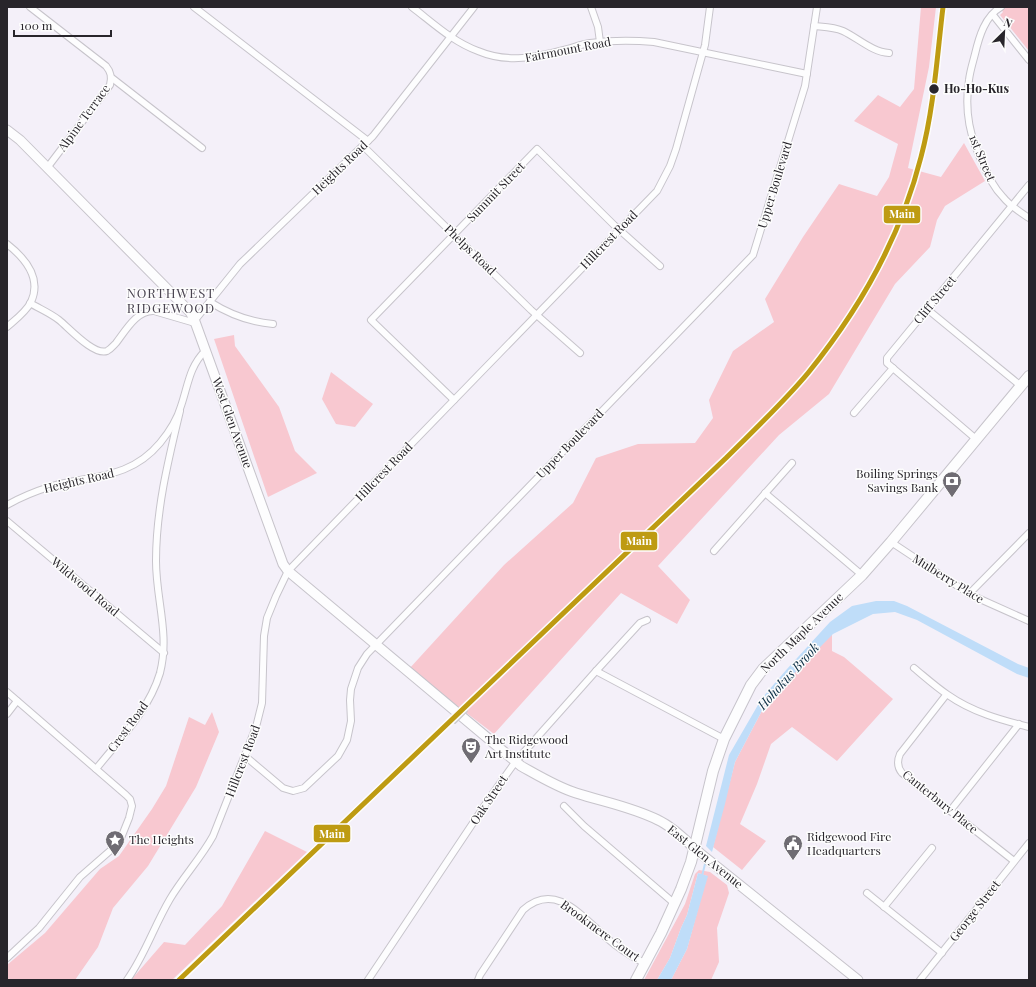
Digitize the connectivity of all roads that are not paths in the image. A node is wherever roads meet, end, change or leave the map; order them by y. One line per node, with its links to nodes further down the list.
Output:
1 (30, 7): 17 (street, Alpine Terrace)
2 (194, 7): 19 (street, Phelps Road)
3 (412, 7): 11 (street, Fairmount Road)
4 (474, 7): 11 (street, Heights Road)
5 (591, 7): 12 (street)
6 (710, 7): 13 (street, Hillcrest Road)
7 (817, 7): 10 (street, Upper Boulevard)
8 (999, 8): 9 (street, 1st Street)
9 (993, 15): 15 (street); 23 (street, 1st Street)
10 (814, 26): 14 (street); 16 (street, Upper Boulevard)
11 (451, 37): 12 (street, Fairmount Road); 19 (street, Heights Road)
12 (600, 42): 13 (street, Fairmount Road)
13 (703, 52): 16 (street, Fairmount Road); 25 (street, Hillcrest Road)
14 (889, 53)
15 (1029, 60)
16 (807, 74): 57 (street, Upper Boulevard)
17 (112, 78): 20 (street); 21 (street, Alpine Terrace)
18 (7, 130): 21 (street, West Glen Avenue)
19 (365, 143): 26 (street, Phelps Road); 29 (street, Heights Road)
20 (202, 148)
21 (47, 168): 33 (street, West Glen Avenue)
22 (1029, 185): 23 (street, Cliff Street)
23 (1012, 206): 24 (street, 1st Street); 31 (street, Cliff Street)
24 (1029, 218)
25 (619, 230): 26 (street, Summit Street); 28 (street); 32 (street, Hillcrest Road)
26 (454, 234): 32 (street, Phelps Road); 41 (street, Summit Street)
27 (7, 244): 30 (street)
28 (660, 266)
29 (210, 302): 33 (street, Heights Road); 34 (street)
30 (30, 303): 33 (street); 35 (street)
31 (927, 309): 38 (street, Cliff Street); 40 (street)
32 (537, 315): 37 (street, Phelps Road); 41 (street, Hillcrest Road)
33 (195, 322): 36 (street, West Glen Avenue)
34 (273, 324)
35 (9, 325)
36 (205, 351): 42 (street, Heights Road); 52 (street, West Glen Avenue)
37 (580, 353)
38 (892, 368): 43 (street); 44 (street)
39 (1029, 376): 40 (main road, North Maple Avenue)
40 (1021, 386): 44 (main road, North Maple Avenue)
41 (454, 400): 52 (street, Hillcrest Road)
42 (180, 411): 47 (street, Heights Road); 58 (street, Crest Road)
43 (854, 413)
44 (976, 439): 50 (main road, North Maple Avenue)
45 (792, 463): 46 (street)
46 (765, 492): 51 (street); 53 (street)
47 (7, 505)
48 (7, 521): 58 (street, Wildwood Road)
49 (1029, 533): 54 (street)
50 (891, 542): 53 (main road, North Maple Avenue); 54 (street, Mulberry Place)
51 (714, 551)
52 (288, 571): 57 (street, West Glen Avenue); 69 (street, Hillcrest Road)
53 (862, 575): 68 (main road, North Maple Avenue)
54 (969, 594): 56 (street, Mulberry Place)
55 (647, 620): 60 (street, Oak Street)
56 (1029, 621)
57 (376, 645): 64 (street, West Glen Avenue); 69 (street, Upper Boulevard)
58 (164, 653): 71 (street, Crest Road)
59 (914, 668): 62 (street)
60 (596, 671): 68 (street); 70 (street, Oak Street)
61 (7, 692): 63 (street)
62 (946, 695): 66 (street); 73 (street, Canterbury Place)
63 (17, 701): 65 (street); 71 (street)
64 (455, 712): 70 (street, East Glen Avenue)
65 (7, 714)
66 (1019, 724): 67 (street); 73 (street)
67 (1029, 726)
68 (724, 739): 76 (main road, North Maple Avenue)
69 (246, 756): 84 (street, Hillcrest Road)
70 (516, 761): 76 (street, East Glen Avenue); 85 (street, Oak Street)
71 (96, 769): 82 (street)
72 (564, 806): 79 (street)
73 (950, 811): 77 (street, Canterbury Place)
74 (1029, 843): 77 (street, George Street)
75 (932, 848): 80 (street)
76 (698, 851): 79 (main road, North Maple Avenue); 88 (street, East Glen Avenue)
77 (1014, 861): 81 (street, George Street)
78 (867, 893): 80 (street)
79 (675, 904): 83 (main road, North Maple Avenue)
80 (884, 906): 81 (street)
81 (942, 953): 89 (street, George Street)
82 (8, 954)
83 (644, 963): 86 (street, Brookmere Court); 87 (main road, North Maple Avenue)
84 (127, 980)
85 (368, 980)
86 (478, 980)
87 (636, 980)
88 (858, 980)
89 (920, 980)

